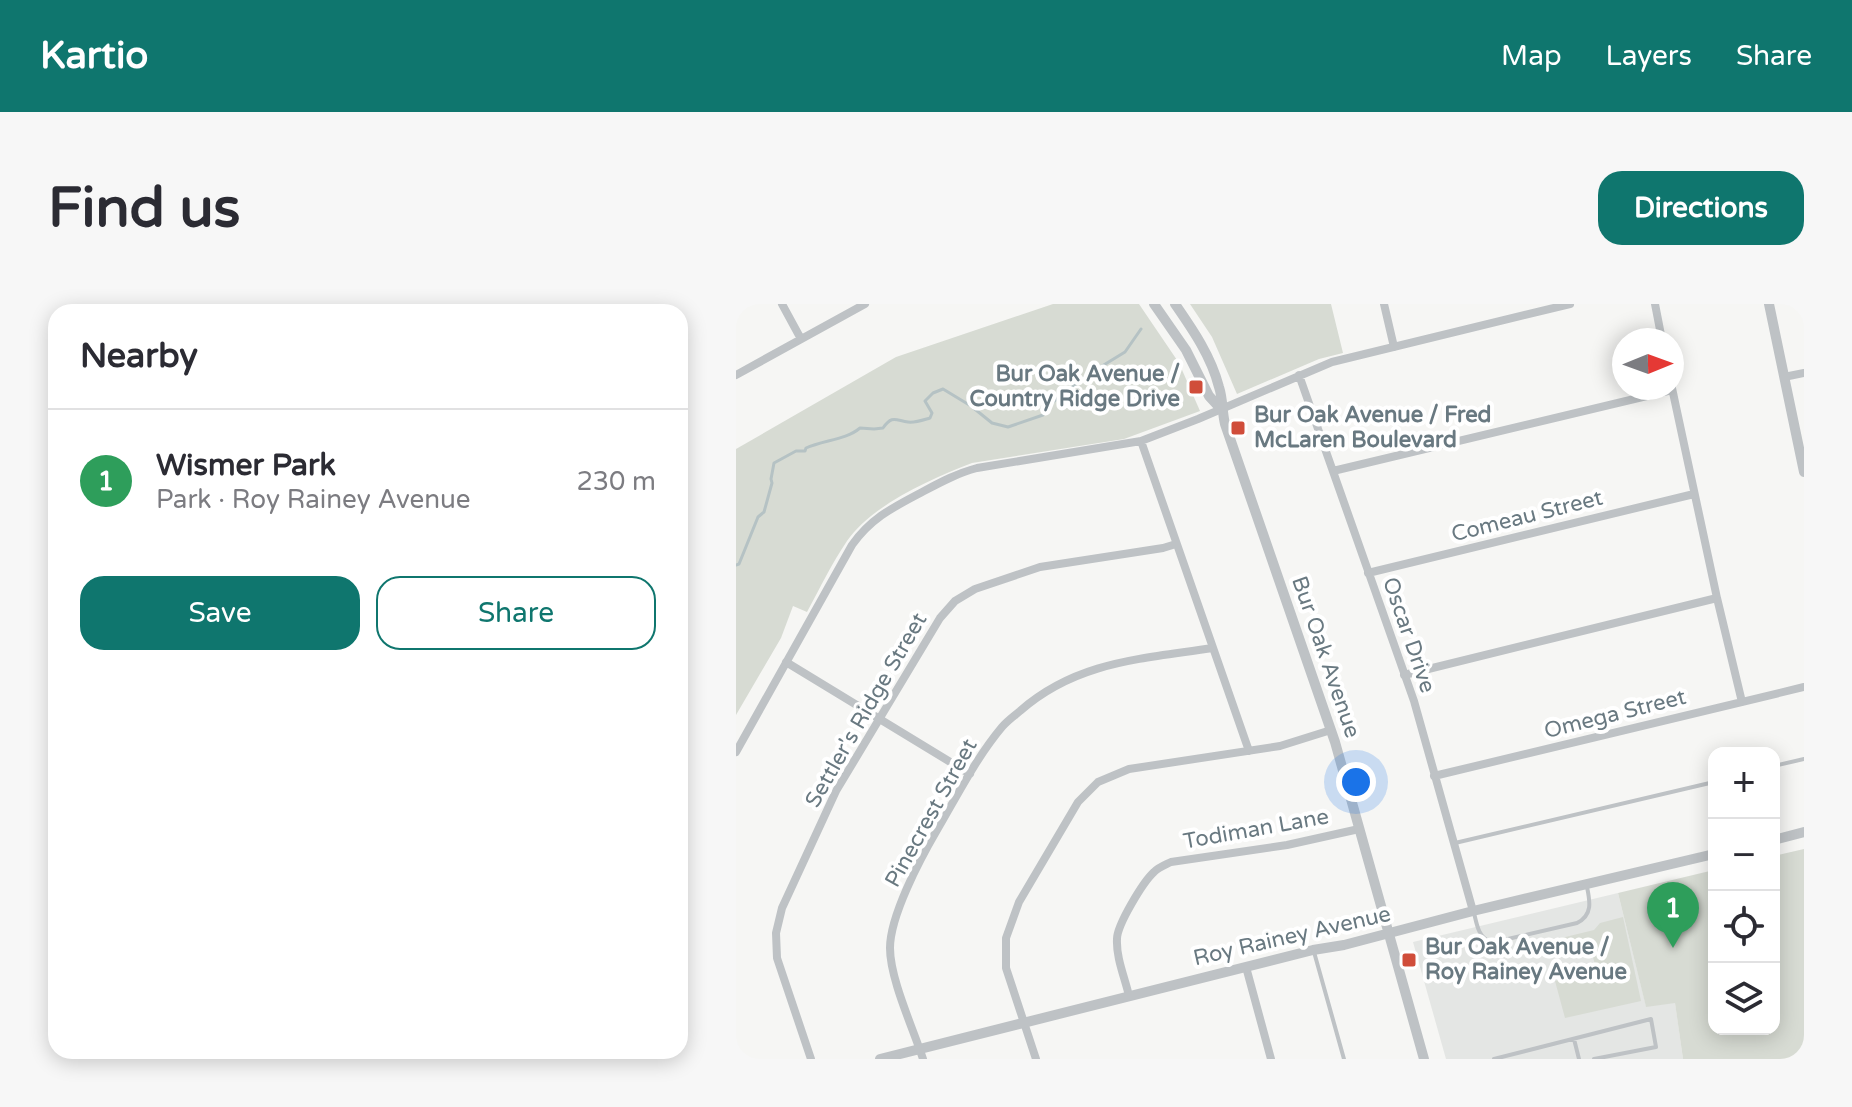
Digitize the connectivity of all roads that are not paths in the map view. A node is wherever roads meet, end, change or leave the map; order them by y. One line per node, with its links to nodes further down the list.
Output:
1 (782, 304): 10 (street)
2 (865, 304): 10 (street)
3 (1154, 304): 18 (street, Bur Oak Avenue)
4 (1175, 304): 18 (street, Bur Oak Avenue)
5 (1384, 304): 11 (street)
6 (1570, 304): 11 (street)
7 (1655, 304): 9 (street)
8 (1769, 304): 15 (street)
9 (1660, 328)
10 (801, 339): 13 (street)
11 (1394, 347): 14 (street)
12 (1804, 373): 15 (street)
13 (736, 375)
14 (1299, 375): 18 (street); 20 (street, Oscar Drive)
15 (1784, 377): 21 (street)
16 (1627, 400): 20 (street)
17 (1674, 400): 22 (street)
18 (1221, 409): 19 (street); 32 (street, Bur Oak Avenue)
19 (1141, 441): 23 (street); 27 (street)
20 (1333, 471): 24 (street, Oscar Drive)
21 (1804, 472)
22 (1694, 494): 24 (street, Comeau Street); 25 (street)
23 (1176, 544): 26 (street); 31 (street, Settler's Ridge Street)
24 (1368, 573): 28 (street, Oscar Drive)
25 (1717, 598): 28 (street); 30 (street)
26 (1213, 648): 33 (street); 37 (street, Pinecrest Street)
27 (786, 662): 31 (street); 34 (street)
28 (1404, 675): 38 (street, Oscar Drive)
29 (1804, 687): 30 (street, Omega Street)
30 (1742, 702): 38 (street, Omega Street)
31 (880, 719): 37 (street); 54 (street, Settler's Ridge Street)
32 (1331, 730): 33 (street); 40 (street, Bur Oak Avenue)
33 (1249, 751): 51 (street)
34 (736, 752)
35 (1804, 759): 36 (lane)
36 (1780, 765)
37 (970, 774): 53 (street, Pinecrest Street)
38 (1434, 776): 43 (street, Oscar Drive)
39 (1708, 783): 43 (lane)
40 (1359, 829): 47 (street, Bur Oak Avenue); 50 (street, Todiman Lane)
41 (1804, 832): 42 (street)
42 (1780, 838)
43 (1453, 843): 46 (street, Oscar Drive)
44 (1708, 855): 45 (street, Roy Rainey Avenue)
45 (1587, 884): 46 (street, Roy Rainey Avenue); 46 (lane)
46 (1473, 911): 47 (street, Roy Rainey Avenue)
47 (1388, 934): 48 (street, Roy Rainey Avenue); 59 (street, Bur Oak Avenue)
48 (1313, 950): 49 (street, Roy Rainey Avenue); 58 (lane)
49 (1246, 967): 50 (street, Roy Rainey Avenue); 57 (street)
50 (1129, 996): 51 (street, Roy Rainey Avenue)
51 (1024, 1023): 53 (street, Roy Rainey Avenue); 56 (street)
52 (1574, 1039): 60 (lane); 61 (lane); 62 (lane)
53 (921, 1054): 55 (street, Roy Rainey Avenue)
54 (811, 1059)
55 (880, 1059)
56 (1036, 1059)
57 (1271, 1059)
58 (1344, 1059)
59 (1424, 1059)
60 (1494, 1059)
61 (1579, 1059)
62 (1594, 1059)

